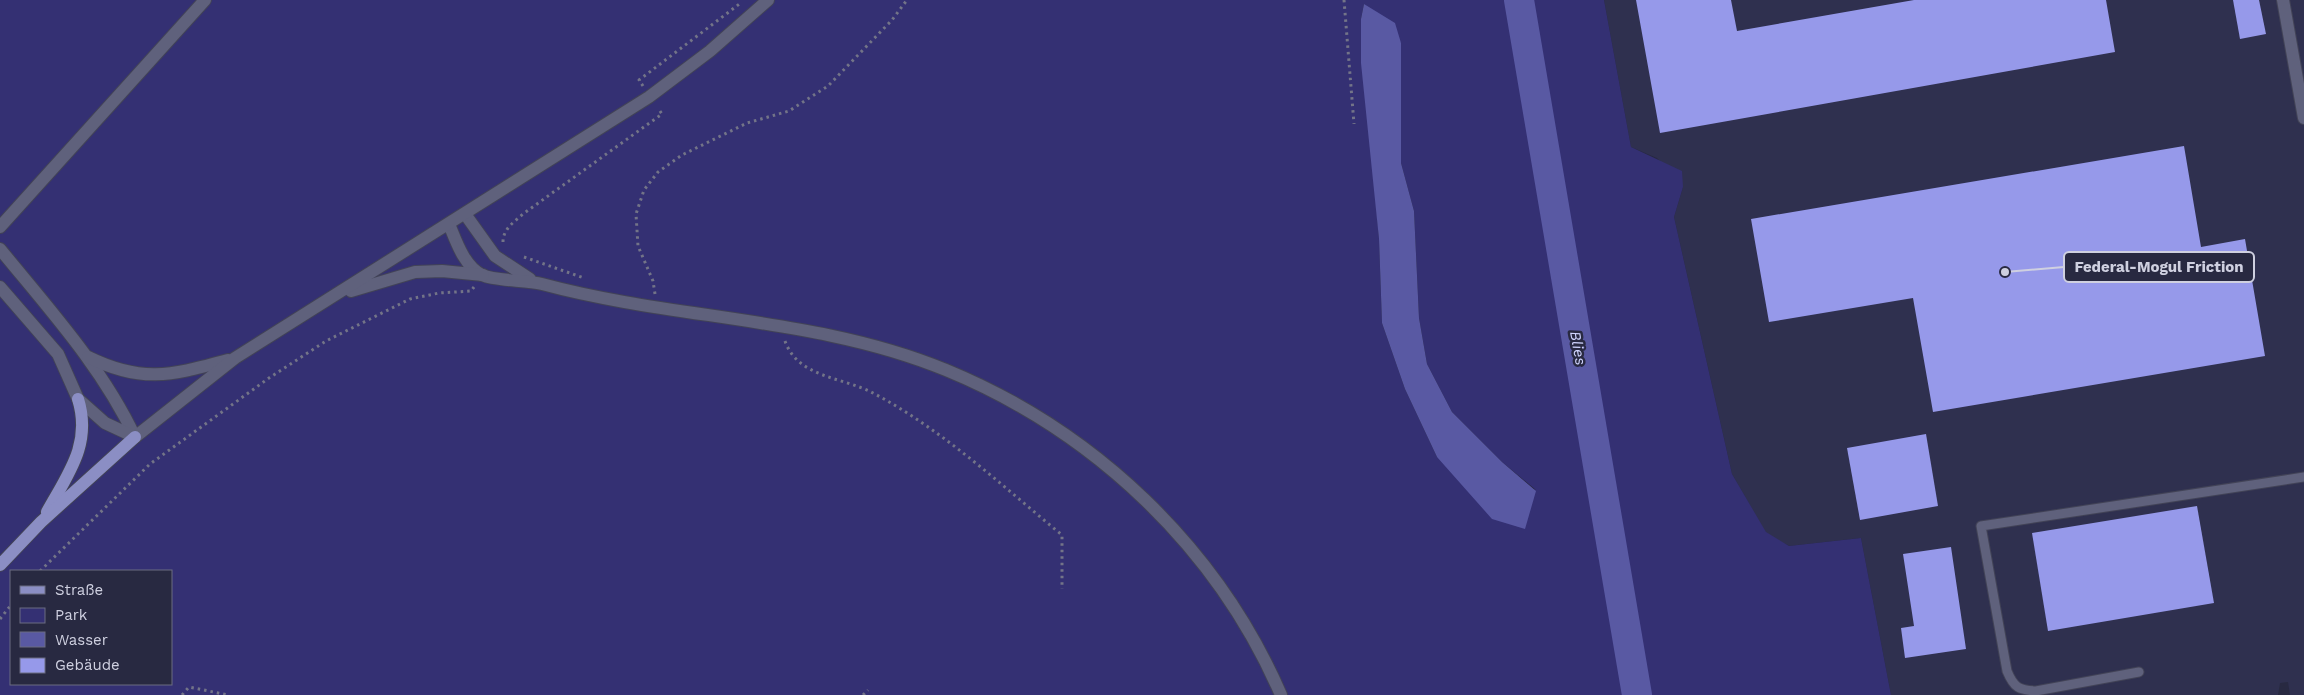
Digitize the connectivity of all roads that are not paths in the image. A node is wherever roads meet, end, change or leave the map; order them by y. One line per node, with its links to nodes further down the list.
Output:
1 (205, 0): 8 (street)
2 (768, 0): 6 (street)
3 (2282, 0): 4 (street)
4 (2300, 75): 5 (street)
5 (2304, 118)
6 (465, 214): 7 (street); 11 (street)
7 (449, 224): 10 (street); 13 (street)
8 (0, 226)
9 (0, 249): 14 (street)
10 (483, 275): 11 (street); 13 (street)
11 (535, 282): 22 (street)
12 (2, 293): 16 (street)
13 (336, 295): 15 (street)
14 (86, 355): 15 (street); 17 (street)
15 (235, 358): 17 (street)
16 (78, 399): 17 (street); 19 (main road)
17 (135, 437): 19 (main road)
18 (2304, 477): 21 (lane)
19 (41, 522): 20 (main road)
20 (0, 565)
21 (2139, 672)
22 (1281, 695)

